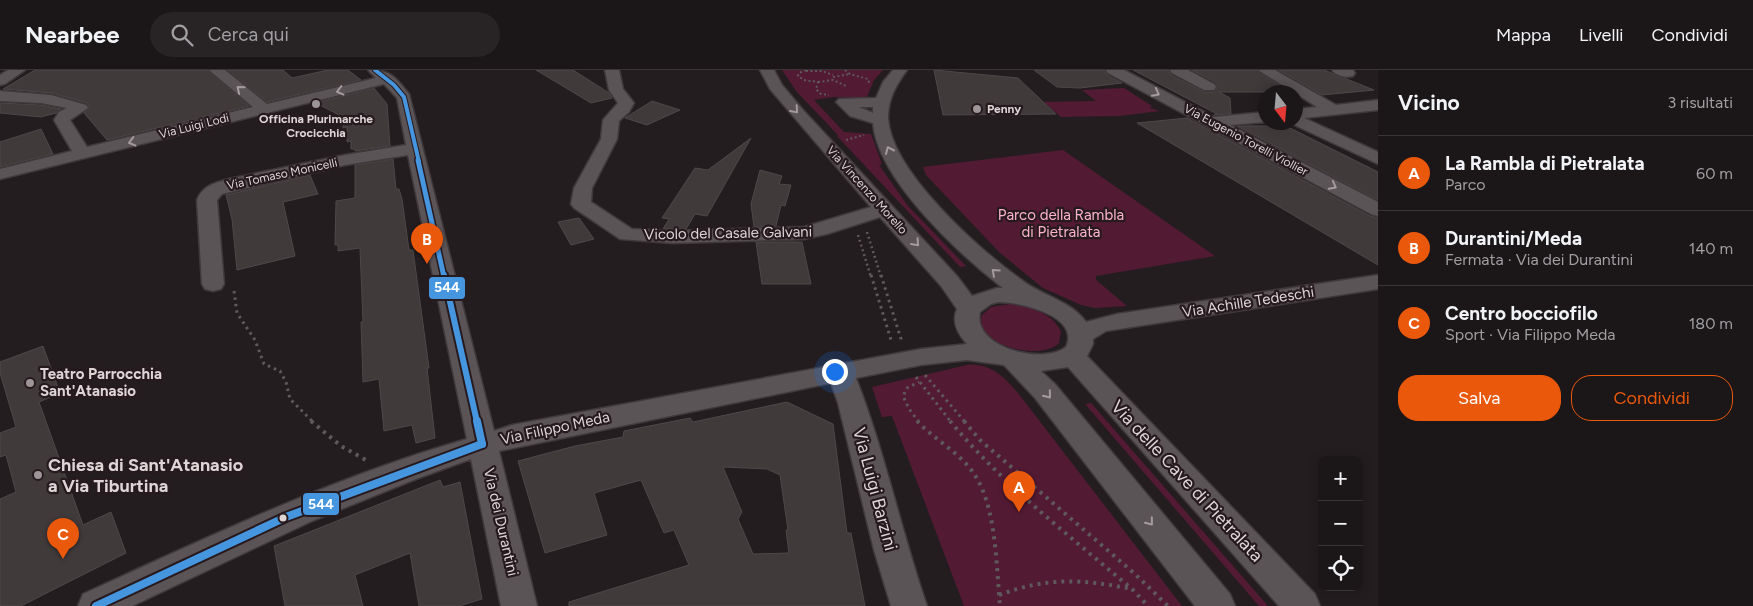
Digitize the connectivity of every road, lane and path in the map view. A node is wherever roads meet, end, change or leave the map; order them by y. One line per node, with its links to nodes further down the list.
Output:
1 (18, 70): 14 (street)
2 (216, 70): 25 (street, one-way to 2)
3 (612, 70): 37 (street, Vicolo del Casale Galvani)
4 (768, 70): 37 (street, Via Vincenzo Morello, one-way to 37)
5 (806, 70): 13 (path); 16 (path)
6 (846, 70): 11 (path)
7 (900, 70): 43 (street, one-way to 7)
8 (1113, 70): 29 (street, Via Eugenio Torelli Viollier, one-way to 29)
9 (1178, 70): 19 (street)
10 (1266, 70): 26 (street)
11 (850, 74): 13 (path); 17 (path)
12 (381, 75): 25 (street, Via Luigi Lodi, one-way to 25); 33 (street, Via dei Durantini)
13 (833, 75): 15 (path)
14 (0, 80)
15 (833, 80): 16 (path); 18 (path)
16 (818, 82): 21 (path)
17 (863, 85)
18 (851, 86)
19 (1209, 87)
20 (0, 90): 23 (street)
21 (838, 95)
22 (0, 96): 23 (street)
23 (88, 102): 34 (street)
24 (1376, 106): 26 (street)
25 (264, 109): 34 (street, Via Luigi Lodi, one-way to 34)
26 (1333, 110): 27 (street)
27 (1303, 113)
28 (1258, 118): 29 (street)
29 (1213, 122): 38 (street, Via Eugenio Torelli Viollier, one-way to 38)
30 (1303, 123): 35 (street)
31 (865, 134): 32 (path)
32 (841, 142)
33 (416, 149): 42 (street, Via Tomaso Monicelli); 51 (street, Via dei Durantini)
34 (83, 154): 36 (street, Via Luigi Lodi)
35 (1378, 159)
36 (0, 174)
37 (885, 209): 45 (street, Via Vincenzo Morello, one-way to 45)
38 (1378, 210)
39 (865, 226): 49 (path)
40 (856, 229): 49 (path)
41 (1378, 282): 46 (street, Via Achille Tedeschi)
42 (213, 284): 52 (path)
43 (1035, 300): 44 (street); 45 (street, Via Filippo Meda)
44 (1060, 311): 46 (street, Via Achille Tedeschi); 47 (street, Via delle Cave di Pietralata)
45 (967, 313): 48 (street, Via Vincenzo Morello); 49 (street, Via Filippo Meda)
46 (1117, 321): 47 (street, Via Achille Tedeschi)
47 (1077, 345): 48 (street, Via Achille Tedeschi); 62 (street, Via delle Cave di Pietralata)
48 (1009, 358): 49 (street, Via Filippo Meda); 61 (street, one-way to 61)
49 (914, 364): 50 (street, Via Filippo Meda); 53 (path); 54 (path); 60 (path)
50 (841, 373): 51 (street, Via Filippo Meda); 57 (street, Via Luigi Barzini)
51 (482, 444): 55 (street, Via Filippo Meda); 56 (street, Via dei Durantini)
52 (370, 463)
53 (1133, 590): 54 (path); 59 (path)
54 (999, 595): 58 (path)
55 (96, 606)
56 (519, 606)
57 (909, 606)
58 (1000, 606)
59 (1148, 606)
60 (1168, 606)
61 (1217, 606)
62 (1302, 606)

